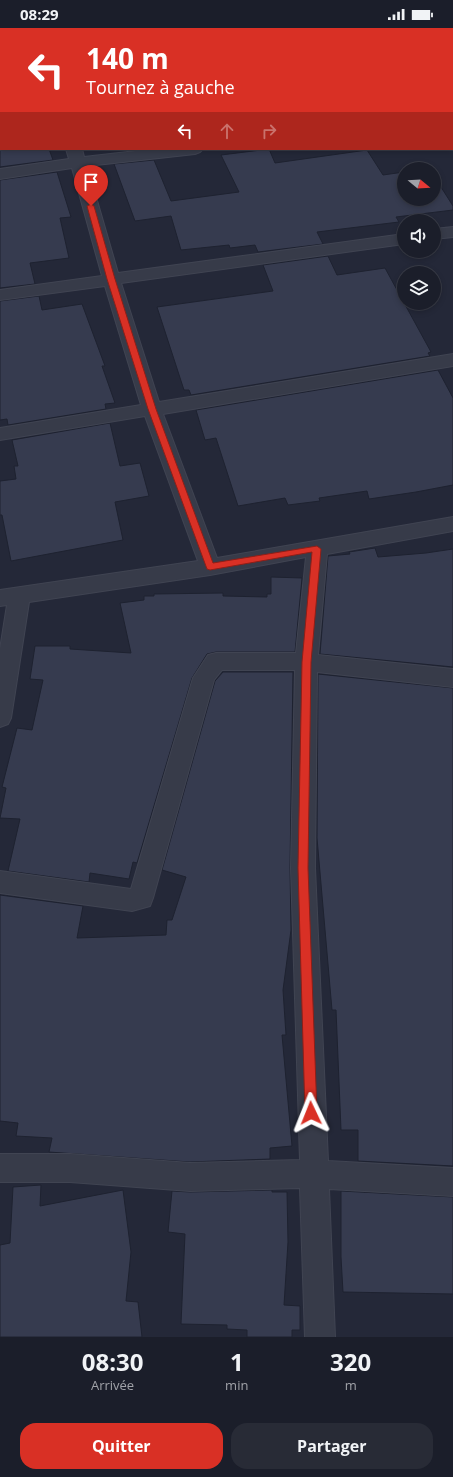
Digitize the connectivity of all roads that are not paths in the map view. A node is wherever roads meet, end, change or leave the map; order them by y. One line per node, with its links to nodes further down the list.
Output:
1 (178, 150): 2 (street)
2 (77, 156): 3 (street); 7 (street)
3 (0, 174)
4 (453, 232): 5 (street)
5 (441, 233)
6 (397, 240): 7 (street)
7 (111, 279): 8 (street); 10 (street)
8 (0, 295)
9 (453, 360): 10 (street)
10 (152, 409): 11 (street); 14 (street)
11 (0, 434)
12 (453, 524): 13 (street)
13 (317, 549): 14 (street); 16 (street)
14 (210, 567): 15 (street)
15 (10, 597): 18 (street)
16 (306, 662): 17 (street); 19 (street); 21 (street)
17 (453, 678)
18 (0, 718)
19 (0, 882)
20 (0, 1168): 21 (street)
21 (313, 1174): 22 (street); 23 (street)
22 (453, 1182)
23 (320, 1337)

